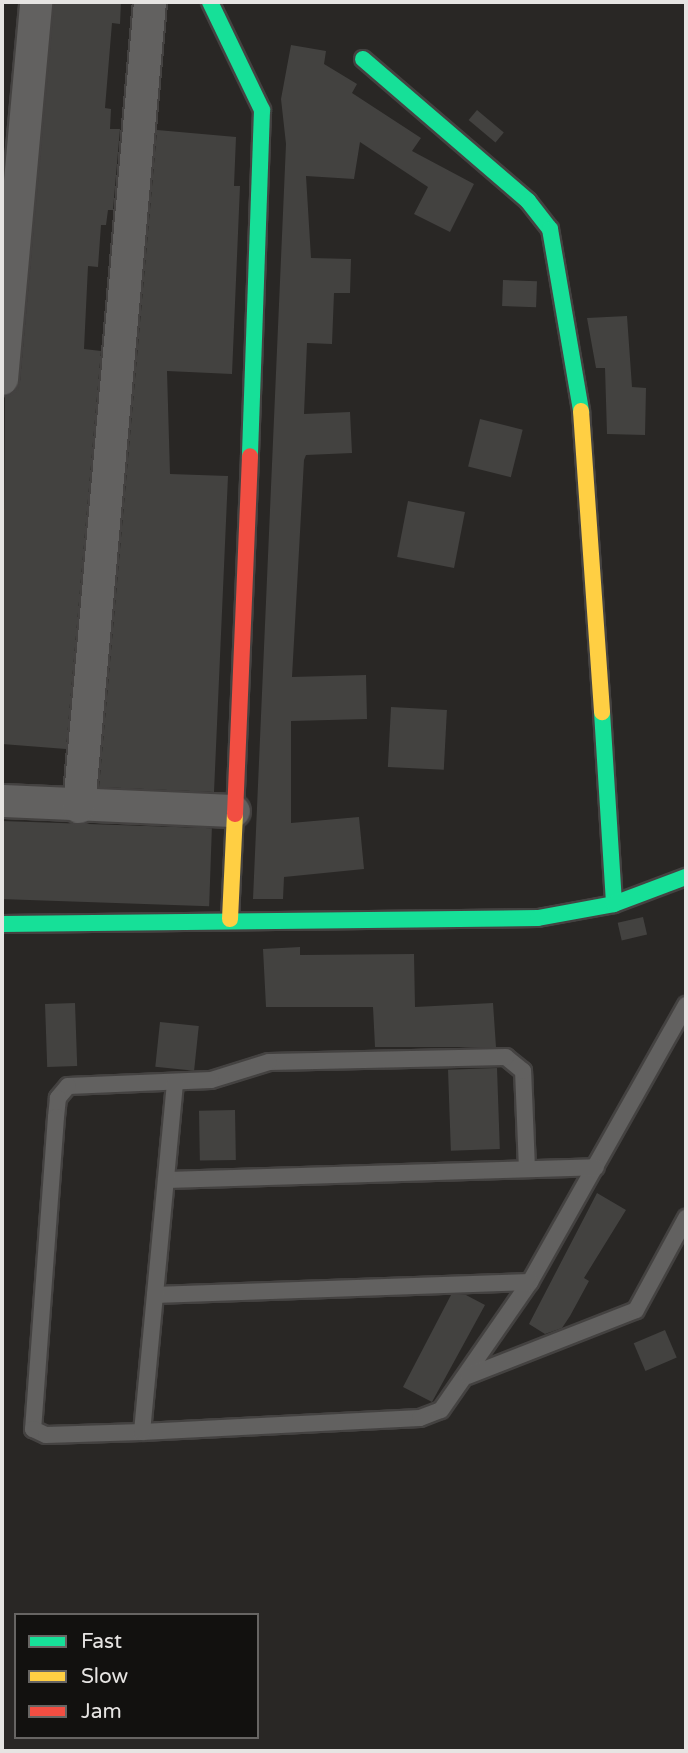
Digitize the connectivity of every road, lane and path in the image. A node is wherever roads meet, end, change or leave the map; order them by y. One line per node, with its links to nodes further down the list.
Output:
1 (36, 2): 5 (street)
2 (150, 2): 8 (street)
3 (210, 2): 9 (street)
4 (363, 59): 11 (street)
5 (14, 103): 6 (street)
6 (2, 379)
7 (2, 801): 8 (street)
8 (79, 807): 9 (street)
9 (234, 811): 12 (street)
10 (686, 877): 11 (street)
11 (614, 904): 12 (street)
12 (230, 919): 13 (street)
13 (2, 924)
14 (686, 1005): 16 (lane)
15 (175, 1083): 17 (lane); 18 (lane); 23 (lane)
16 (596, 1167): 17 (lane); 20 (lane)
17 (527, 1169): 18 (lane)
18 (166, 1180): 21 (lane)
19 (686, 1218): 22 (lane)
20 (530, 1282): 21 (lane); 22 (lane)
21 (155, 1295): 23 (lane)
22 (468, 1376): 23 (lane)
23 (142, 1432)

